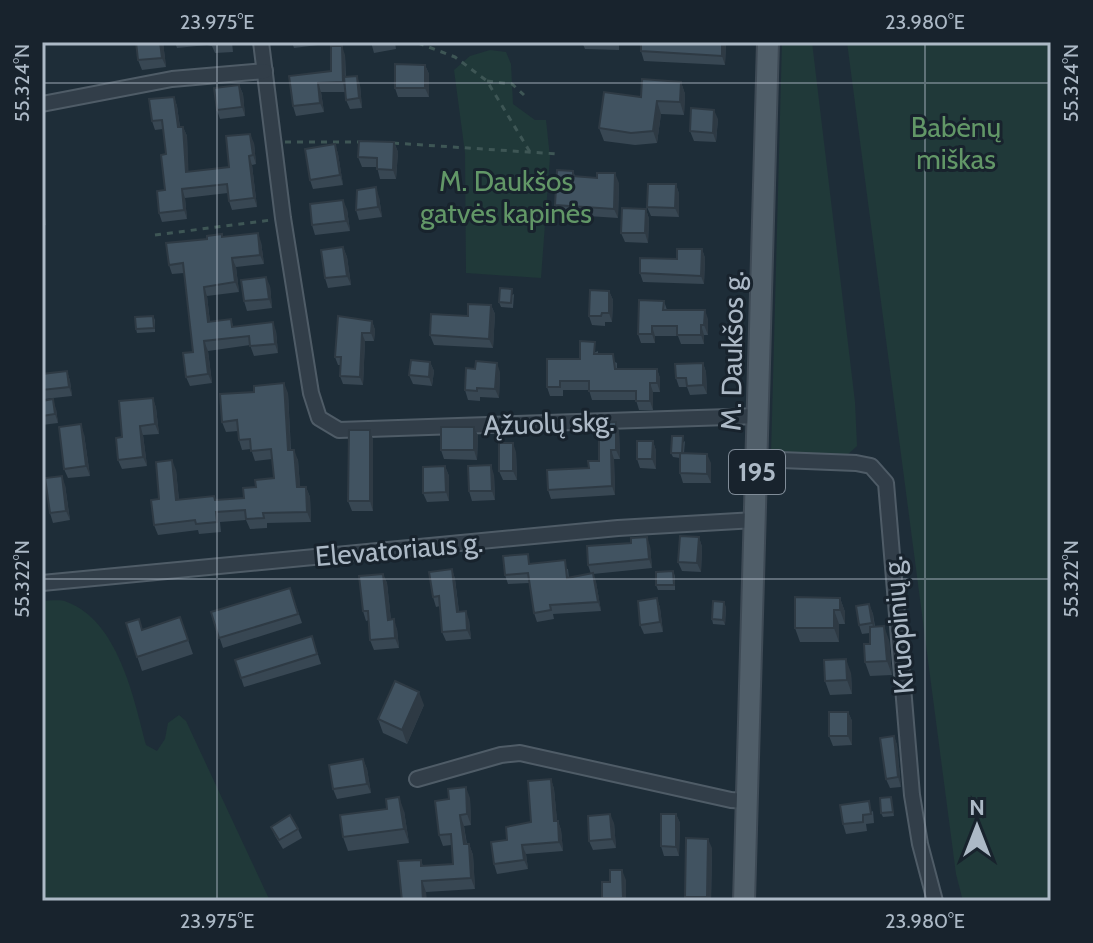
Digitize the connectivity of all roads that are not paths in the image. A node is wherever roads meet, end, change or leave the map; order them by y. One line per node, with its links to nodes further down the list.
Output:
1 (261, 42): 3 (street)
2 (768, 42): 5 (main road, M. Daukšos g. / 195)
3 (265, 71): 4 (street); 5 (street, Ąžuolų skg.)
4 (42, 104)
5 (759, 416): 6 (main road, M. Daukšos g. / 195)
6 (757, 459): 7 (main road, M. Daukšos g. / 195); 12 (street, Kruopinių g.)
7 (755, 520): 8 (street, Elevatoriaus g.); 10 (main road, M. Daukšos g. / 195)
8 (42, 583)
9 (417, 779): 10 (street)
10 (747, 801): 11 (main road, M. Daukšos g. / 195)
11 (744, 901)
12 (935, 901)

